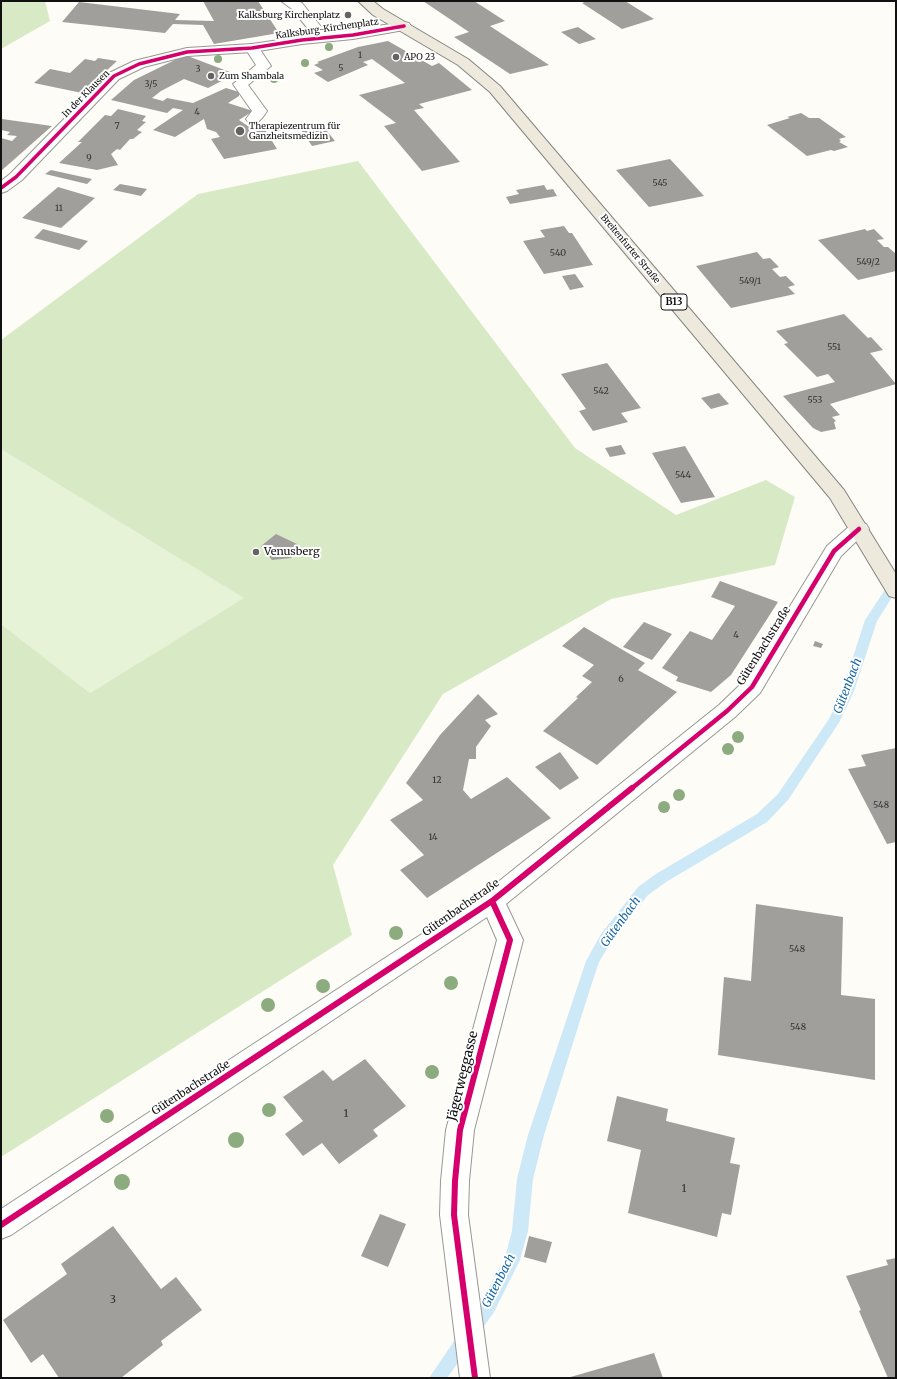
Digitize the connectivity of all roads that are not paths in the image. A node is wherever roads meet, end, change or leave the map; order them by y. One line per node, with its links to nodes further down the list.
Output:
1 (288, 1): 4 (street)
2 (365, 1): 3 (main road, Breitenfurter Straße / B13)
3 (404, 26): 4 (street, Kalksburg-Kirchenplatz); 8 (main road, Breitenfurter Straße / B13)
4 (327, 37): 5 (street, Kalksburg-Kirchenplatz)
5 (252, 48): 6 (street); 7 (street, In der Klausen)
6 (253, 119)
7 (1, 188)
8 (859, 529): 9 (main road, Breitenfurter Straße / B13); 10 (street, Gütenbachstraße)
9 (896, 591)
10 (492, 901): 11 (street, Gütenbachstraße); 12 (street, Jägerweggasse)
11 (1, 1225)
12 (475, 1378)

